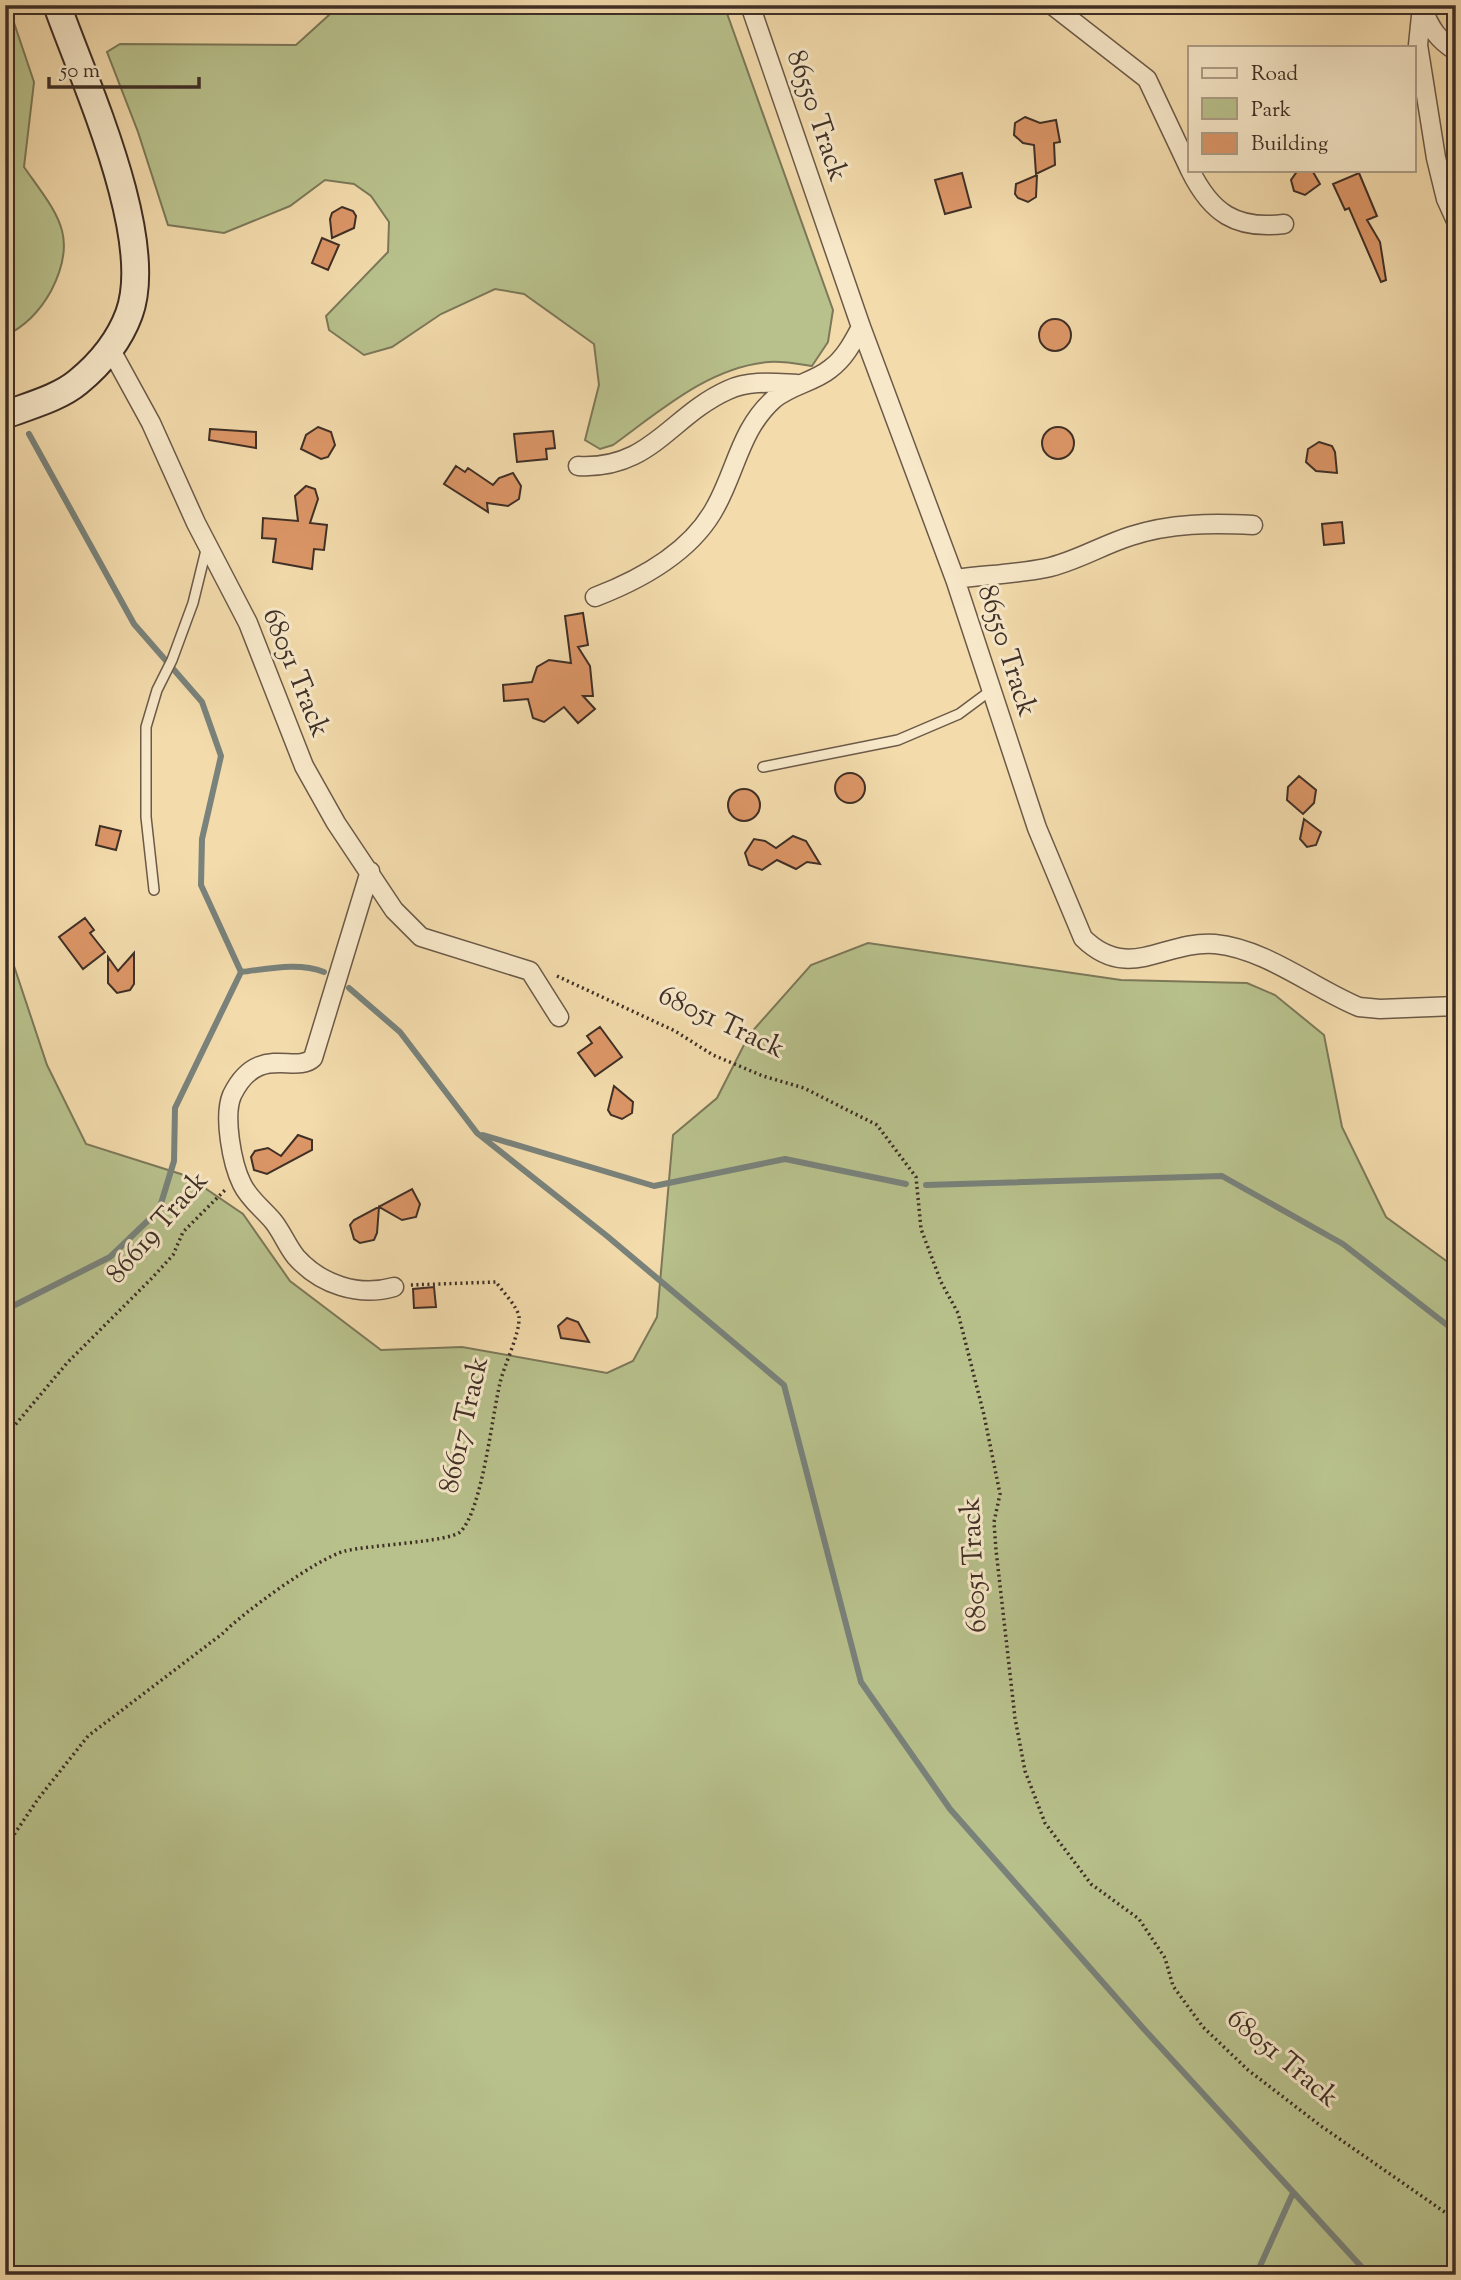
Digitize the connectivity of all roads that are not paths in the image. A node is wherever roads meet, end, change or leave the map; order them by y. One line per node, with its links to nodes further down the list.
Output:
1 (57, 5): 11 (street)
2 (750, 5): 10 (street, 86550 Track)
3 (1052, 5): 6 (street)
4 (1422, 6): 5 (street); 8 (street)
5 (1456, 51)
6 (1188, 166)
7 (1191, 172): 9 (street)
8 (1456, 221)
9 (1284, 223)
10 (861, 327): 12 (street); 17 (street, 86550 Track)
11 (111, 350): 13 (street); 16 (street, 68051 Track)
12 (797, 384): 14 (street); 18 (street)
13 (5, 415)
14 (578, 466)
15 (1253, 525): 17 (street)
16 (207, 545): 21 (street, 68051 Track); 22 (lane)
17 (955, 579): 19 (street, 86550 Track)
18 (595, 597)
19 (990, 691): 20 (lane); 23 (street, 86550 Track)
20 (763, 767)
21 (370, 871): 24 (street, 68051 Track); 25 (street, 86619 Track)
22 (154, 890)
23 (1456, 1006)
24 (559, 1017)
25 (394, 1287)

